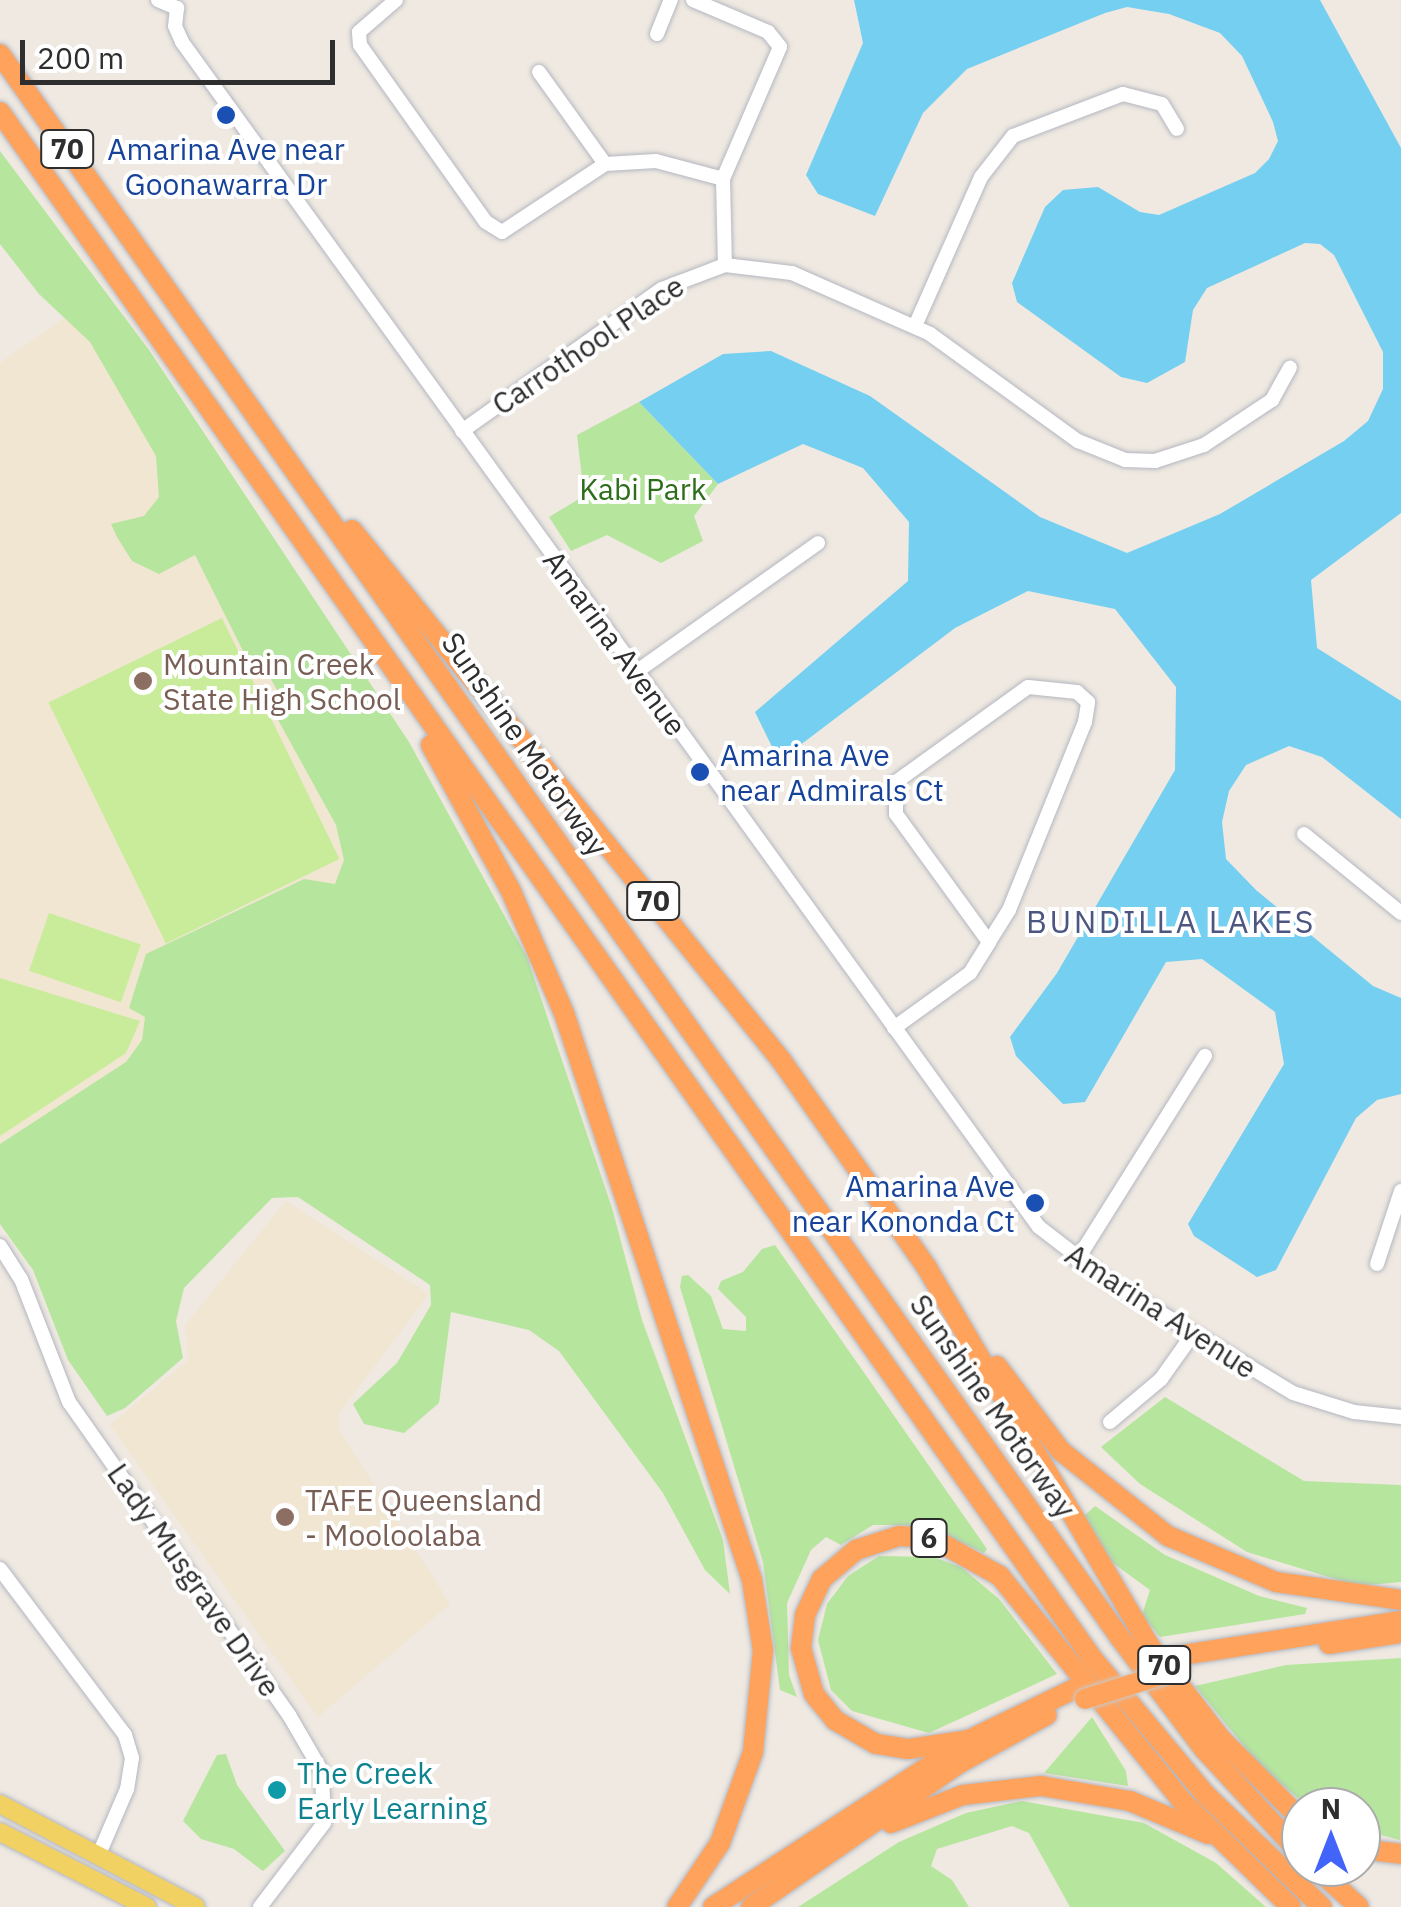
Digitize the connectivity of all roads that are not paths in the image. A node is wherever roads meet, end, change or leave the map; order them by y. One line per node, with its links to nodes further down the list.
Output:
1 (158, 0): 5 (street)
2 (396, 0): 11 (street)
3 (671, 0): 6 (street)
4 (692, 0): 12 (street)
5 (181, 4): 16 (street, Amarina Avenue)
6 (657, 34)
7 (0, 54): 17 (highway, Sunshine Motorway / 70)
8 (540, 72): 11 (street)
9 (0, 112): 20 (highway, 70)
10 (1176, 128): 14 (street)
11 (605, 164): 12 (street)
12 (722, 179): 13 (street)
13 (726, 265): 14 (street, Carrothool Place); 16 (street, Carrothool Place)
14 (914, 326): 15 (street, Carrothool Place)
15 (1290, 368)
16 (462, 431): 19 (street, Amarina Avenue)
17 (314, 497): 30 (highway, 70); 49 (highway, Sunshine Motorway)
18 (818, 542): 19 (street)
19 (636, 672): 24 (street, Amarina Avenue)
20 (406, 690): 57 (highway, 70); 61 (highway)
21 (1304, 834): 22 (street)
22 (1401, 913)
23 (989, 942): 23 (street); 24 (street)
24 (894, 1028): 28 (street, Amarina Avenue)
25 (1205, 1056): 28 (street)
26 (1401, 1191): 29 (street)
27 (0, 1246): 56 (street, Lady Musgrave Drive)
28 (1077, 1260): 31 (street, Amarina Avenue)
29 (1377, 1264)
30 (964, 1330): 36 (highway); 46 (highway, 70)
31 (1193, 1334): 32 (street, Amarina Avenue); 33 (street)
32 (1401, 1417)
33 (1110, 1422)
34 (0, 1569): 35 (street)
35 (7, 1592): 52 (street)
36 (1401, 1600)
37 (1401, 1612): 41 (highway, 6)
38 (1401, 1621): 41 (highway)
39 (1401, 1633): 40 (highway)
40 (1376, 1638): 42 (highway, 70); 43 (highway, 70)
41 (1250, 1641): 43 (highway, 6)
42 (1401, 1642)
43 (1175, 1663): 44 (highway, 6)
44 (1080, 1693): 45 (highway, 6); 48 (highway)
45 (969, 1740): 51 (highway, 6); 58 (highway)
46 (1281, 1799)
47 (0, 1804): 52 (main road)
48 (866, 1828): 51 (highway); 59 (highway)
49 (1281, 1831)
50 (0, 1832): 54 (main road)
51 (1214, 1835): 60 (highway, 6)
52 (99, 1854): 55 (main road)
53 (1337, 1887): 62 (highway)
54 (147, 1907)
55 (196, 1907)
56 (260, 1907)
57 (678, 1907)
58 (714, 1907)
59 (751, 1907)
60 (1290, 1907)
61 (1322, 1907)
62 (1359, 1907)

